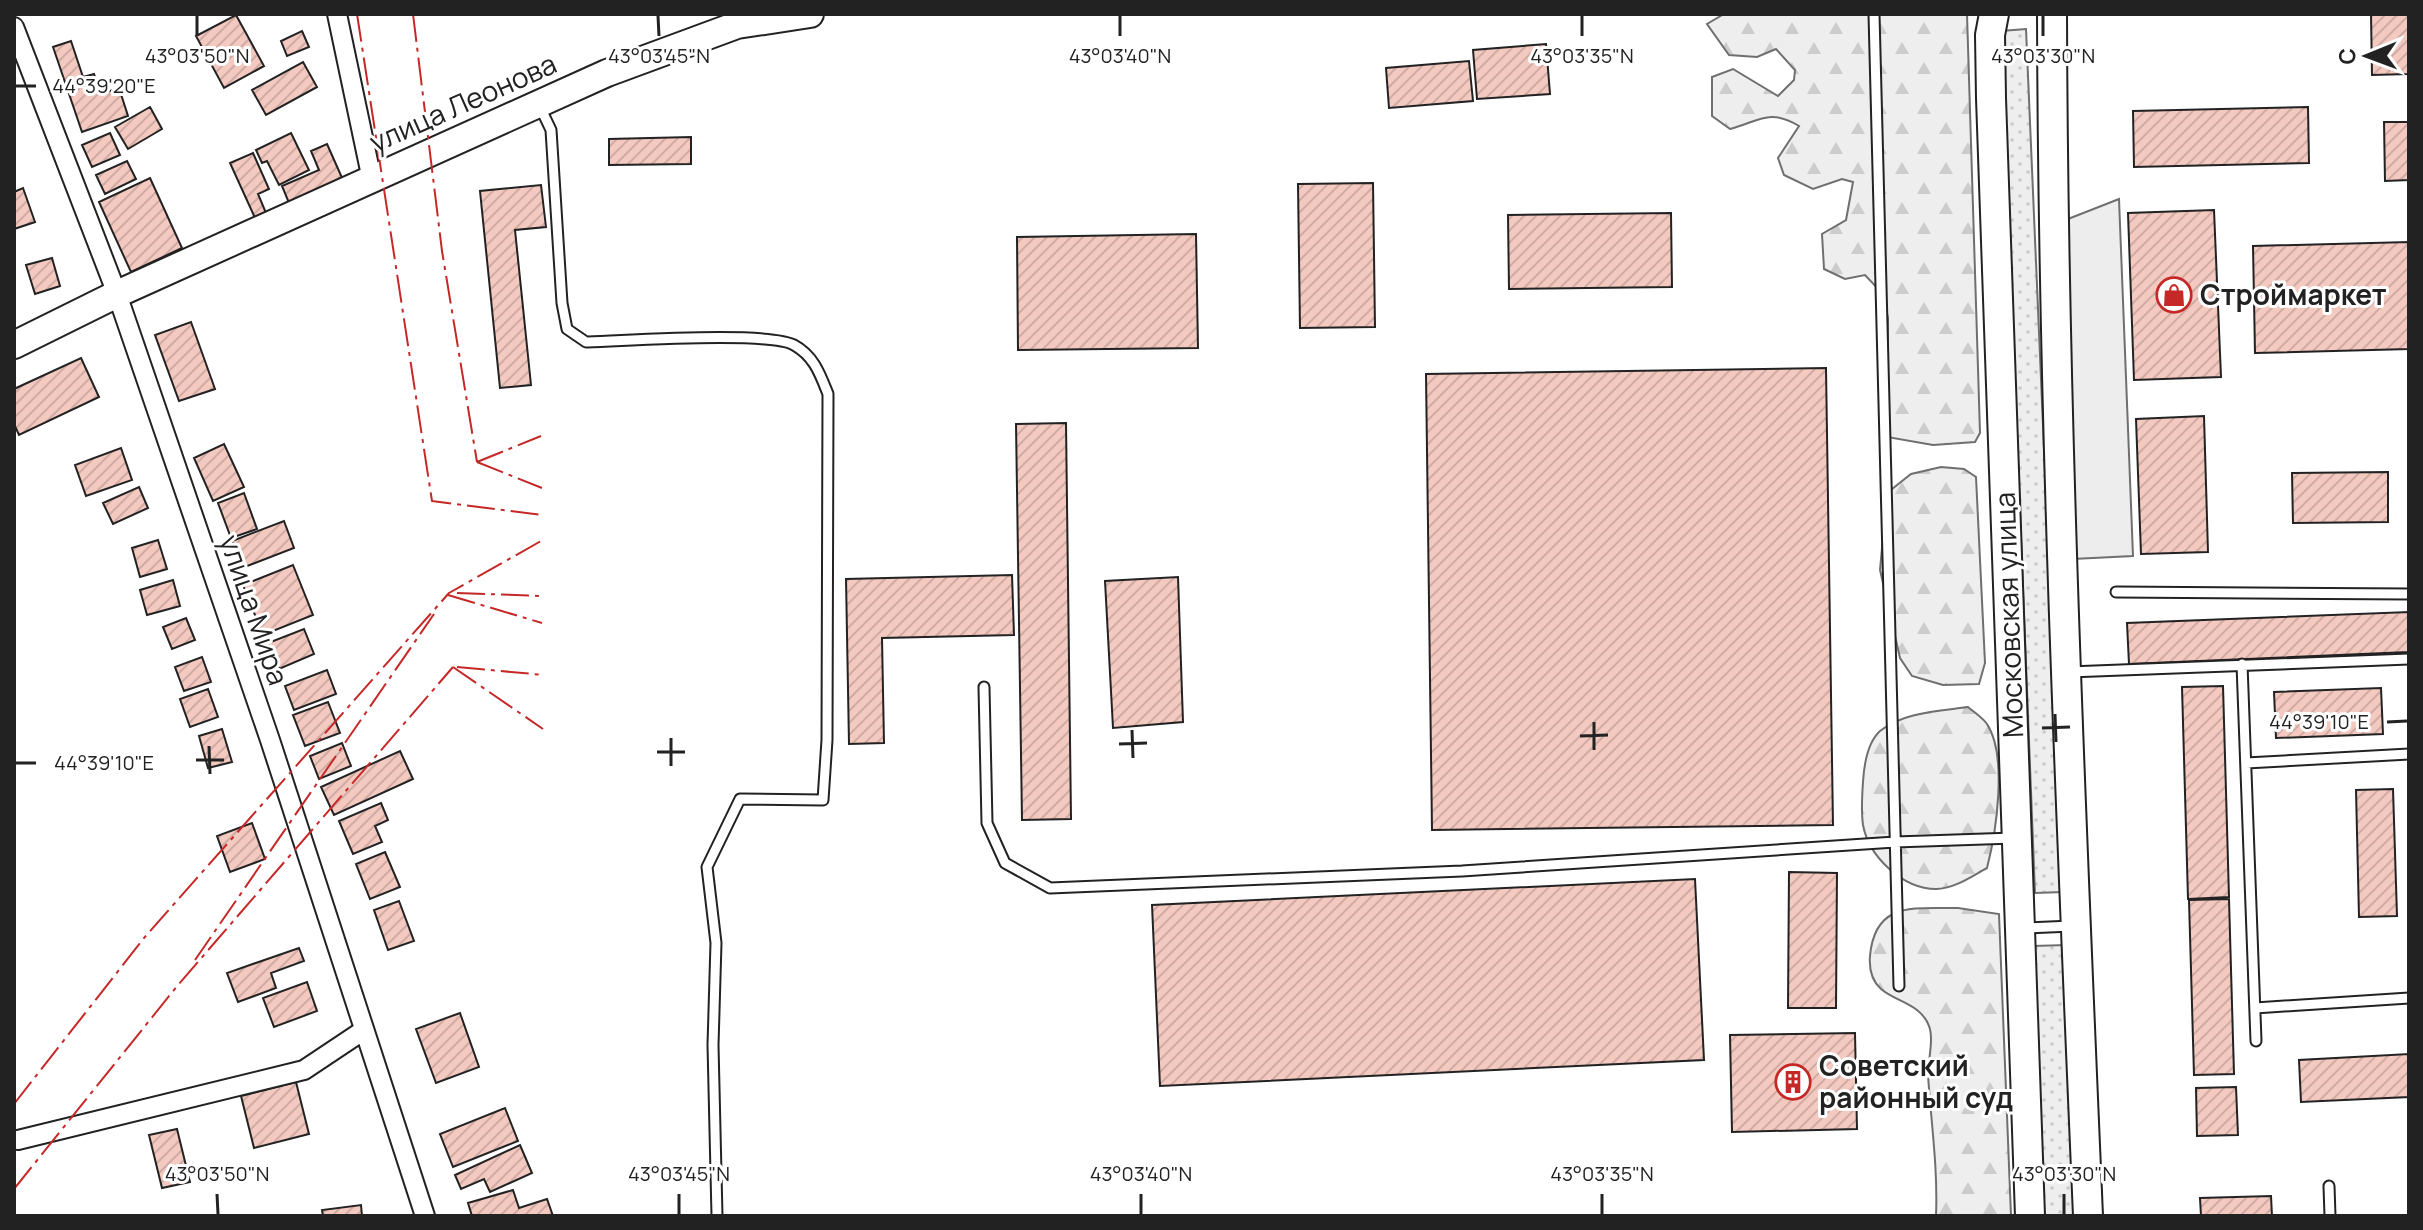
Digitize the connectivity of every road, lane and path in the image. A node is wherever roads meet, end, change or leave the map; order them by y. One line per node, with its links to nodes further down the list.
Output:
1 (337, 14): 8 (street, улица Леонова)
2 (810, 14): 7 (street, улица Леонова)
3 (1874, 14): 20 (lane)
4 (1994, 14): 19 (main road, Московская улица)
5 (2052, 14): 15 (main road, Московская улица)
6 (14, 27): 9 (street, улица Мира)
7 (539, 104): 8 (street, улица Леонова); 31 (lane)
8 (368, 182): 9 (street)
9 (117, 294): 10 (street); 26 (street, улица Мира)
10 (14, 345)
11 (2116, 592): 12 (lane)
12 (2409, 594)
13 (2409, 659): 14 (lane)
14 (2242, 664): 15 (lane); 18 (lane)
15 (2067, 672): 21 (main road, Московская улица)
16 (984, 687): 20 (lane)
17 (2409, 754): 18 (lane)
18 (2246, 763): 25 (lane)
19 (2017, 838): 20 (lane); 22 (main road, Московская улица)
20 (1895, 842): 23 (lane)
21 (2077, 926): 22 (lane); 33 (main road, Московская улица)
22 (2020, 929): 32 (main road, Московская улица)
23 (1899, 986)
24 (2409, 998): 25 (lane)
25 (2255, 1008): 27 (lane)
26 (364, 1030): 28 (street); 30 (street, улица Мира)
27 (2256, 1041)
28 (18, 1140)
29 (2329, 1186): 34 (lane)
30 (425, 1216)
31 (717, 1216)
32 (2030, 1216)
33 (2088, 1216)
34 (2330, 1216)

